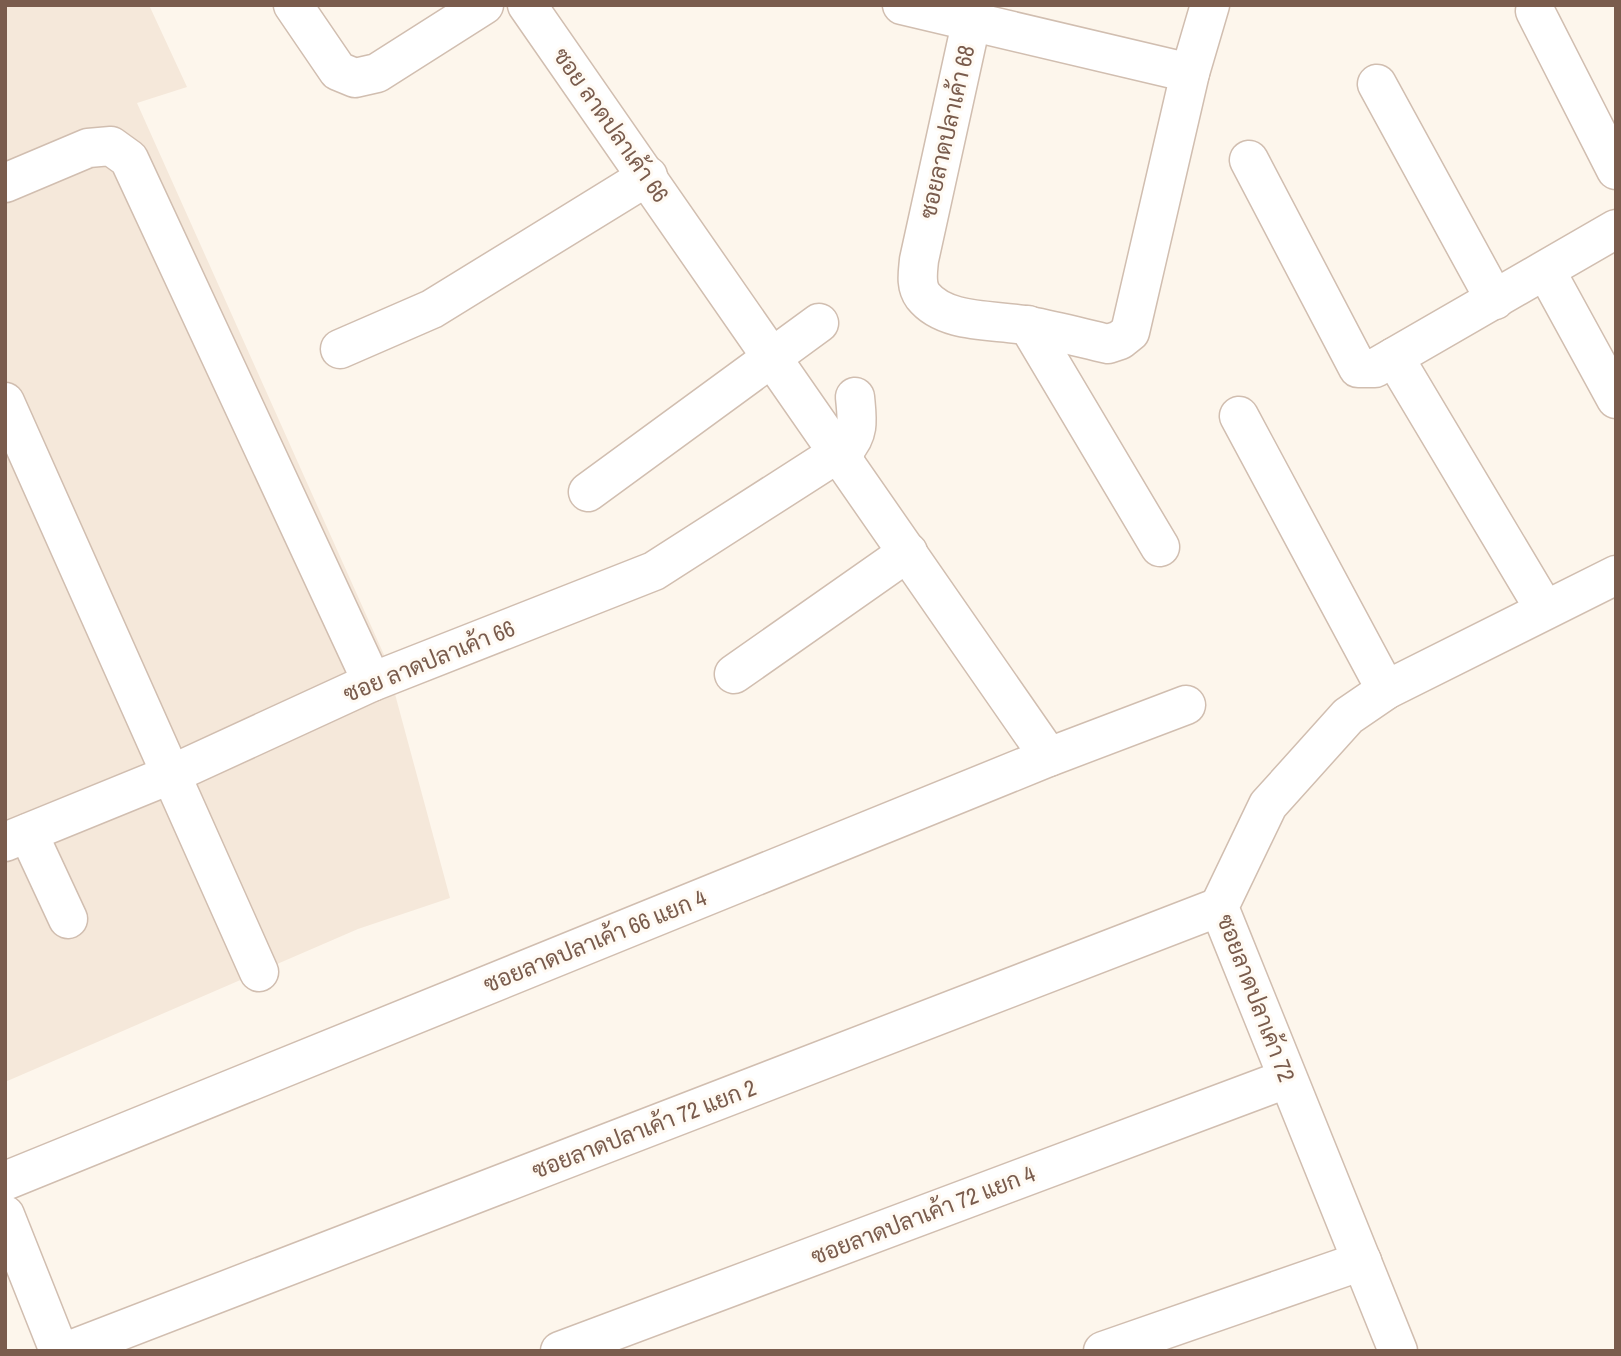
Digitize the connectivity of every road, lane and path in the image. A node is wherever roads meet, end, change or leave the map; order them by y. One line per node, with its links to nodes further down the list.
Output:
1 (293, 5): 2 (street)
2 (484, 5)
3 (527, 5): 12 (street, ซอย ลาดปลาเค้า 66)
4 (902, 5): 7 (street)
5 (1210, 5): 8 (street, ซอยลาดปลาเค้า 68)
6 (1535, 11): 11 (street)
7 (974, 14): 8 (street); 18 (street, ซอยลาดปลาเค้า 68)
8 (1190, 73): 18 (street, ซอยลาดปลาเค้า 68)
9 (1377, 84): 16 (street)
10 (1249, 160): 20 (street)
11 (1615, 169)
12 (648, 176): 19 (street); 21 (street, ซอย ลาดปลาเค้า 66)
13 (5, 183): 33 (street)
14 (1616, 229): 15 (street)
15 (1546, 271): 16 (street); 23 (street)
16 (1495, 300): 20 (street)
17 (818, 323): 21 (street)
18 (1027, 325): 28 (street)
19 (340, 349)
20 (1394, 357): 31 (street)
21 (773, 358): 26 (street, ซอย ลาดปลาเค้า 66); 27 (street)
22 (855, 397): 26 (street)
23 (1616, 399)
24 (5, 402): 37 (street)
25 (1239, 416): 34 (street)
26 (841, 458): 29 (street, ซอย ลาดปลาเค้า 66); 33 (street, ซอย ลาดปลาเค้า 66)
27 (588, 492)
28 (1160, 547)
29 (908, 552): 32 (street); 36 (street, ซอย ลาดปลาเค้า 66)
30 (1616, 575): 31 (street, ซอยลาดปลาเค้า 72)
31 (1545, 610): 34 (street, ซอยลาดปลาเค้า 72)
32 (734, 674)
33 (372, 682): 37 (street, ซอย ลาดปลาเค้า 66)
34 (1386, 690): 39 (street, ซอยลาดปลาเค้า 72)
35 (1186, 705): 36 (street, ซอยลาดปลาเค้า 66 แยก 4)
36 (1049, 757): 43 (street, ซอยลาดปลาเค้า 66 แยก 4)
37 (172, 774): 38 (street, ซอย ลาดปลาเค้า 66); 41 (street)
38 (17, 837): 40 (street)
39 (1219, 907): 42 (street, ซอยลาดปลาเค้า 72); 47 (street, ซอยลาดปลาเค้า 72 แยก 2)
40 (68, 919)
41 (259, 972)
42 (1286, 1079): 45 (street, ซอยลาดปลาเค้า 72); 48 (street, ซอยลาดปลาเค้า 72 แยก 4)
43 (5, 1181)
44 (5, 1215): 46 (street)
45 (1362, 1261): 49 (street); 50 (street, ซอยลาดปลาเค้า 72)
46 (60, 1351)
47 (68, 1351)
48 (560, 1351)
49 (1103, 1351)
50 (1398, 1351)

